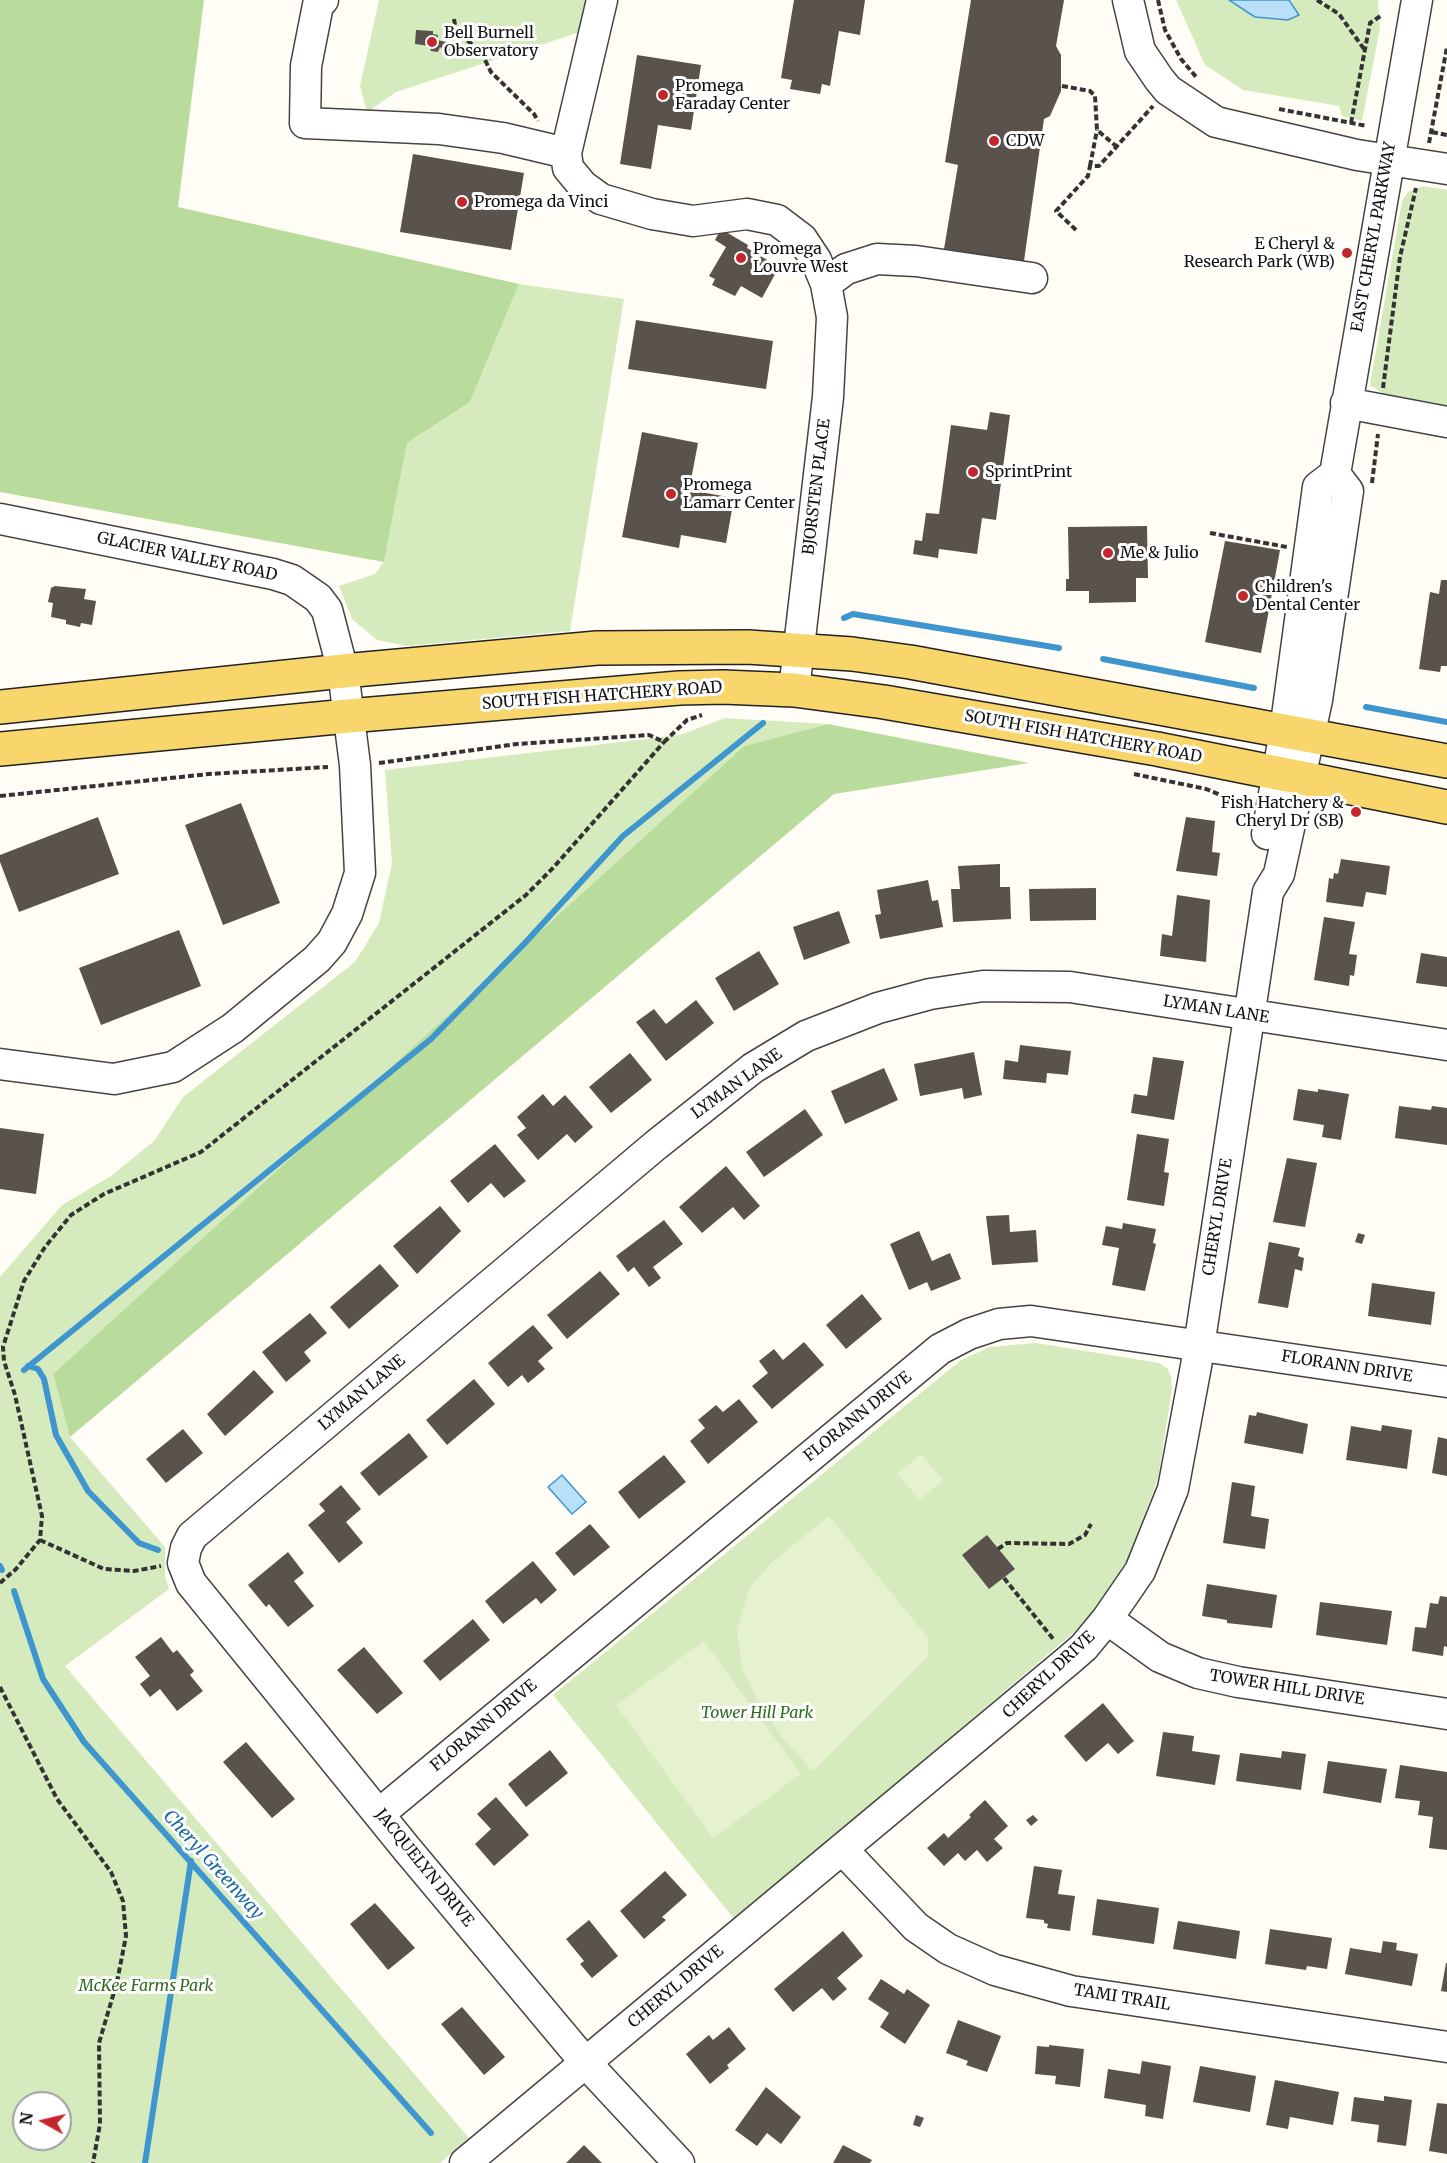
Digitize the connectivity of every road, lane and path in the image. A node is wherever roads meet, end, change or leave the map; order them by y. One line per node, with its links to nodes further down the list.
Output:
1 (323, 0): 19 (street)
2 (602, 0): 19 (street)
3 (1128, 0): 13 (street)
4 (1158, 0): 11 (path)
5 (1317, 0): 10 (path)
6 (1417, 0): 21 (street, EAST CHERYL PARKWAY)
7 (1382, 15): 10 (path)
8 (454, 19): 19 (path)
9 (1447, 47): 18 (path)
10 (1364, 49): 15 (path)
11 (1204, 83)
12 (1062, 86): 17 (path)
13 (1168, 90): 20 (path); 21 (street)
14 (1271, 108): 15 (path)
15 (1351, 123): 16 (path)
16 (1367, 126)
17 (1097, 130): 20 (path); 22 (path)
18 (1447, 135)
19 (568, 143): 27 (street, BJORSTEN PLACE)
20 (1116, 146): 22 (path)
21 (1388, 160): 23 (street); 29 (street, EAST CHERYL PARKWAY)
22 (1090, 166): 25 (path)
23 (1447, 169)
24 (1415, 194): 28 (path)
25 (1076, 230)
26 (1032, 278): 27 (street)
27 (826, 284): 34 (street, BJORSTEN PLACE)
28 (1383, 389)
29 (1346, 403): 30 (street); 40 (street, EAST CHERYL PARKWAY)
30 (1447, 422)
31 (0, 519): 35 (street, GLACIER VALLEY ROAD)
32 (1210, 533): 33 (path)
33 (1291, 548)
34 (798, 650): 35 (main road); 36 (street, BJORSTEN PLACE); 40 (main road)
35 (343, 671): 37 (main road); 39 (street, GLACIER VALLEY ROAD)
36 (794, 690): 39 (main road, SOUTH FISH HATCHERY ROAD); 47 (main road, SOUTH FISH HATCHERY ROAD)
37 (0, 707)
38 (706, 714): 41 (path)
39 (348, 716): 42 (main road, SOUTH FISH HATCHERY ROAD); 53 (street, GLACIER VALLEY ROAD)
40 (1297, 734): 43 (main road); 47 (street, EAST CHERYL PARKWAY)
41 (664, 742): 44 (path); 55 (path)
42 (0, 749)
43 (1447, 761)
44 (380, 763)
45 (326, 767): 48 (path)
46 (1125, 772): 49 (path)
47 (1288, 776): 50 (main road, SOUTH FISH HATCHERY ROAD); 51 (street, CHERYL DRIVE)
48 (0, 796)
49 (1251, 807)
50 (1447, 807)
51 (1250, 1014): 52 (street, LYMAN LANE); 54 (street, CHERYL DRIVE); 60 (street, LYMAN LANE)
52 (1447, 1045)
53 (0, 1064)
54 (1199, 1345): 56 (street, FLORANN DRIVE); 63 (street, CHERYL DRIVE); 67 (street, FLORANN DRIVE)
55 (1, 1346): 58 (path)
56 (1447, 1382)
57 (1091, 1524): 59 (path)
58 (40, 1540): 60 (path); 62 (path)
59 (998, 1549)
60 (183, 1563): 67 (street, JACQUELYN DRIVE)
61 (1004, 1578): 64 (path)
62 (0, 1582)
63 (1107, 1619): 64 (street, CHERYL DRIVE); 66 (street, TOWER HILL DRIVE)
64 (1070, 1660): 68 (street, CHERYL DRIVE)
65 (0, 1687): 71 (path)
66 (1447, 1714)
67 (378, 1814): 70 (street, JACQUELYN DRIVE)
68 (842, 1849): 69 (street, TAMI TRAIL); 70 (street, CHERYL DRIVE)
69 (1447, 2047)
70 (585, 2062): 72 (street, CHERYL DRIVE); 73 (street, JACQUELYN DRIVE)
71 (93, 2163)
72 (465, 2163)
73 (679, 2163)

